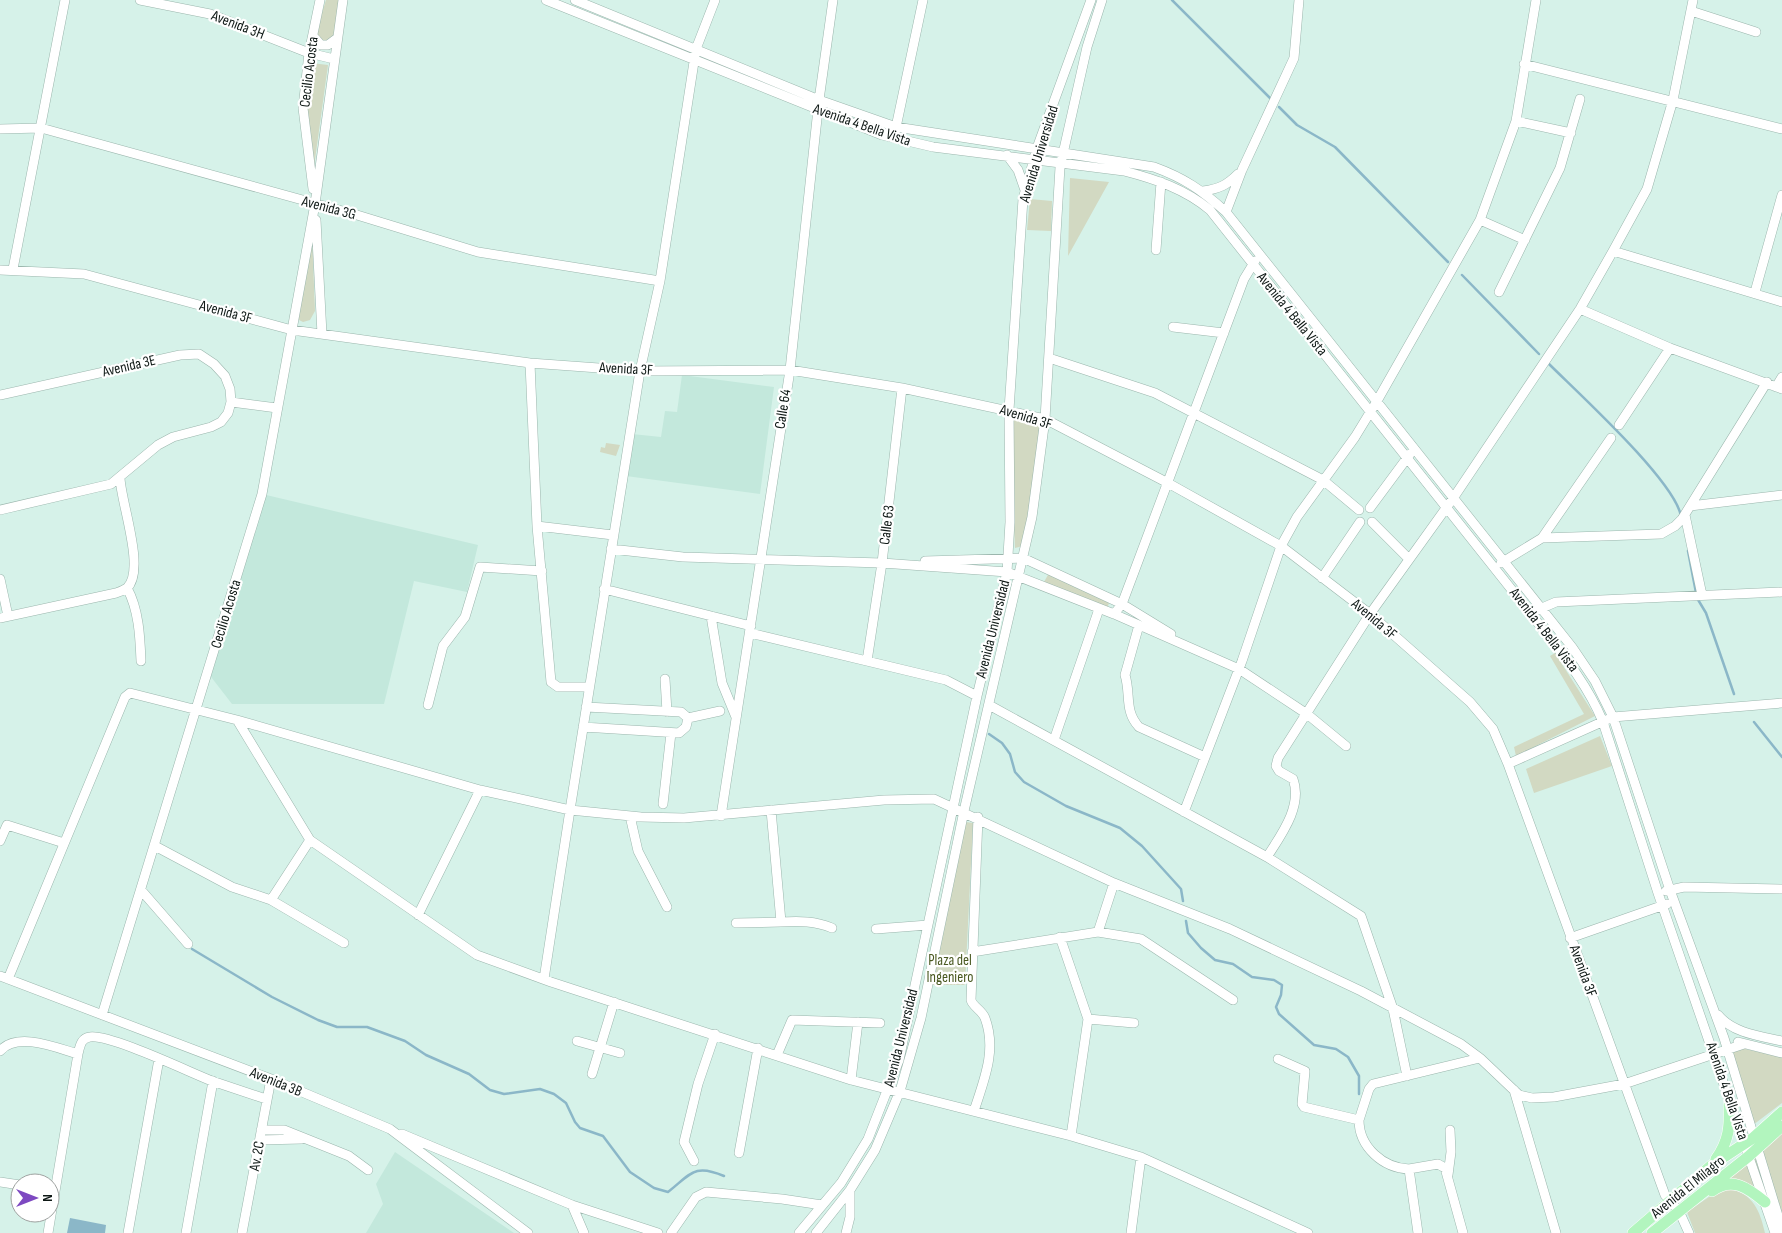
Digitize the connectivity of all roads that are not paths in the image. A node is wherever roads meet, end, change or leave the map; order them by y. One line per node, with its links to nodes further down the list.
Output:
1 (65, 0): 30 (street)
2 (140, 0): 20 (street, Avenida 3H)
3 (320, 0): 17 (street, Cecilio Acosta)
4 (343, 0): 18 (street, Cecilio Acosta)
5 (546, 0): 22 (street, Avenida 4 Bella Vista)
6 (575, 0): 19 (street, Avenida 4 Bella Vista)
7 (715, 0): 19 (street)
8 (833, 0): 25 (street, Calle 64)
9 (924, 0): 31 (street)
10 (1091, 0): 35 (street, Avenida Universidad)
11 (1102, 0): 36 (street, Avenida Universidad)
12 (1299, 0): 40 (street)
13 (1536, 0): 23 (street)
14 (1694, 0): 15 (street)
15 (1691, 11): 16 (street); 26 (street)
16 (1756, 32)
17 (313, 36): 18 (street); 20 (street, Cecilio Acosta)
18 (336, 39): 21 (street, Cecilio Acosta)
19 (696, 49): 22 (street); 25 (street, Avenida 4 Bella Vista)
20 (309, 53): 21 (street, Avenida 3H); 45 (street, Cecilio Acosta)
21 (334, 59): 45 (street, Cecilio Acosta)
22 (694, 59): 27 (street, Avenida 4 Bella Vista); 55 (street)
23 (1524, 64): 26 (street); 28 (street)
24 (1580, 99): 33 (street)
25 (819, 100): 27 (street, Calle 64); 31 (street, Avenida 4 Bella Vista)
26 (1673, 100): 32 (street); 50 (street)
27 (818, 110): 34 (street, Avenida 4 Bella Vista); 69 (street, Calle 64)
28 (1516, 121): 33 (street); 47 (street)
29 (0, 128): 30 (street, Avenida 3G)
30 (41, 128): 45 (street, Avenida 3G); 53 (street)
31 (896, 128): 34 (street); 35 (street, Avenida 4 Bella Vista)
32 (1782, 129)
33 (1571, 133): 48 (street)
34 (893, 138): 37 (street, Avenida 4 Bella Vista)
35 (1037, 148): 36 (street, Avenida 4 Bella Vista); 38 (street, Avenida Universidad)
36 (1063, 152): 39 (street, Avenida Universidad); 42 (street, Avenida 4 Bella Vista)
37 (1007, 155): 38 (street, Avenida 4 Bella Vista); 43 (street)
38 (1035, 159): 39 (street, Avenida 4 Bella Vista); 43 (street, Avenida Universidad)
39 (1061, 164): 41 (street, Avenida 4 Bella Vista); 67 (street, Avenida Universidad)
40 (1242, 170): 42 (street); 46 (street)
41 (1161, 182): 49 (street); 52 (street, Avenida 4 Bella Vista)
42 (1203, 191): 46 (street, Avenida 4 Bella Vista)
43 (1025, 192): 79 (street, Avenida Universidad)
44 (1782, 195): 57 (street)
45 (315, 204): 55 (street, Avenida 3G); 61 (street, Cecilio Acosta); 64 (street)
46 (1226, 212): 51 (street, Avenida 4 Bella Vista)
47 (1480, 220): 48 (street); 76 (street)
48 (1525, 240): 56 (street)
49 (1156, 250)
50 (1613, 251): 57 (street); 59 (street)
51 (1261, 256): 52 (street); 62 (street, Avenida 4 Bella Vista)
52 (1252, 264): 63 (street); 65 (street, Avenida 4 Bella Vista)
53 (13, 269): 54 (street, Avenida 3F); 61 (street, Avenida 3F)
54 (0, 270)
55 (660, 281): 70 (street)
56 (1499, 292)
57 (1754, 292): 58 (street)
58 (1782, 302)
59 (1580, 309): 66 (street); 91 (street)
60 (1173, 327): 63 (street)
61 (292, 330): 64 (street, Avenida 3F); 78 (street, Cecilio Acosta)
62 (1320, 330): 65 (street); 76 (street, Avenida 4 Bella Vista)
63 (1224, 333): 81 (street)
64 (322, 334): 68 (street, Avenida 3F)
65 (1311, 338): 80 (street, Avenida 4 Bella Vista)
66 (1670, 348): 72 (street); 83 (street)
67 (1049, 358): 81 (street); 82 (street, Avenida Universidad)
68 (530, 363): 70 (street, Avenida 3F); 100 (street)
69 (790, 370): 70 (street, Avenida 3F); 73 (street, Avenida 3F); 108 (street, Calle 64)
70 (640, 371): 101 (street)
71 (1782, 377): 74 (street)
72 (1767, 382): 74 (street); 93 (street)
73 (902, 388): 79 (street, Avenida 3F); 110 (street, Calle 63)
74 (1779, 388)
75 (0, 395): 77 (street, Avenida 3E)
76 (1377, 401): 80 (street); 85 (street, Avenida 4 Bella Vista)
77 (231, 402): 78 (street); 87 (street)
78 (278, 408): 142 (street, Cecilio Acosta)
79 (1009, 410): 82 (street, Avenida 3F); 105 (street, Avenida Universidad)
80 (1370, 412): 86 (street, Avenida 4 Bella Vista); 88 (street)
81 (1194, 415): 88 (street); 89 (street)
82 (1044, 420): 89 (street, Avenida 3F); 106 (street, Avenida Universidad)
83 (1619, 425)
84 (1611, 438): 102 (street)
85 (1415, 448): 86 (street); 91 (street, Avenida 4 Bella Vista)
86 (1407, 457): 92 (street, Avenida 4 Bella Vista); 94 (street)
87 (120, 478): 95 (street); 117 (street)
88 (1323, 480): 96 (street); 103 (street)
89 (1168, 483): 103 (street, Avenida 3F); 121 (street)
90 (1782, 495): 93 (street)
91 (1454, 497): 92 (street); 109 (street, Avenida 4 Bella Vista)
92 (1447, 506): 107 (street); 111 (street, Avenida 4 Bella Vista)
93 (1690, 506): 97 (street)
94 (1370, 508): 96 (street); 99 (street)
95 (0, 510)
96 (1359, 510): 98 (street)
97 (1685, 515): 102 (street); 120 (street)
98 (1360, 522): 99 (street); 115 (street)
99 (1372, 522): 107 (street)
100 (537, 526): 101 (street); 112 (street)
101 (613, 535): 104 (street)
102 (1542, 538): 109 (street)
103 (1281, 546): 115 (street, Avenida 3F); 134 (street)
104 (611, 549): 108 (street); 118 (street)
105 (1008, 558): 106 (street); 110 (street); 113 (street, Avenida Universidad)
106 (1023, 558): 114 (street, Avenida Universidad); 121 (street)
107 (1409, 559): 125 (street)
108 (759, 560): 110 (street); 130 (street, Calle 64)
109 (1504, 561): 111 (street); 122 (street, Avenida 4 Bella Vista)
110 (882, 563): 113 (street); 133 (street, Calle 63)
111 (1495, 568): 126 (street, Avenida 4 Bella Vista)
112 (542, 571): 136 (street); 140 (street)
113 (1006, 572): 114 (street); 137 (street, Avenida Universidad)
114 (1018, 576): 123 (street); 139 (street, Avenida Universidad)
115 (1322, 578): 125 (street, Avenida 3F)
116 (0, 579): 128 (street)
117 (127, 588): 128 (street); 132 (street)
118 (604, 589): 127 (street); 136 (street)
119 (1782, 592): 120 (street)
120 (1702, 595): 122 (street)
121 (1122, 604): 124 (street); 131 (street)
122 (1540, 607): 126 (street); 146 (street, Avenida 4 Bella Vista)
123 (1100, 609): 124 (street); 153 (street)
124 (1114, 614): 129 (street)
125 (1370, 614): 145 (street); 156 (street, Avenida 3F)
126 (1531, 614): 150 (street, Avenida 4 Bella Vista)
127 (712, 616): 130 (street); 148 (street)
128 (4, 617)
129 (1139, 625): 131 (street); 155 (street)
130 (751, 630): 133 (street); 148 (street, Calle 64)
131 (1196, 650): 134 (street)
132 (141, 661)
133 (867, 661): 137 (street)
134 (1239, 669): 145 (street); 155 (street)
135 (665, 679): 144 (street)
136 (589, 687): 141 (street)
137 (977, 696): 159 (street, Avenida Universidad)
138 (1782, 703): 146 (street)
139 (988, 704): 153 (street); 162 (street, Avenida Universidad)
140 (428, 705)
141 (586, 707): 144 (street); 151 (street)
142 (197, 710): 149 (street); 169 (street); 170 (street, Cecilio Acosta)
143 (720, 711): 147 (street)
144 (667, 712): 147 (street)
145 (1307, 714): 154 (street); 171 (street)
146 (1613, 717): 150 (street); 175 (street, Avenida 4 Bella Vista)
147 (688, 718): 152 (street)
148 (736, 719): 165 (street, Calle 64)
149 (237, 720): 157 (street); 167 (street)
150 (1603, 722): 156 (street); 176 (street, Avenida 4 Bella Vista)
151 (583, 728): 152 (street); 160 (street)
152 (671, 733): 158 (street)
153 (1054, 740): 163 (street)
154 (1346, 746)
155 (1205, 757): 163 (street)
156 (1508, 764): 189 (street, Avenida 3F)
157 (480, 790): 160 (street); 181 (street)
158 (663, 804)
159 (955, 806): 161 (street); 162 (street); 184 (street, Avenida Universidad)
160 (570, 810): 164 (street); 194 (street)
161 (771, 810): 165 (street); 182 (street)
162 (964, 811): 166 (street); 230 (street, Avenida Universidad)
163 (1184, 812): 171 (street)
164 (630, 816): 165 (street); 179 (street)
165 (721, 816)
166 (978, 817): 172 (street); 192 (street)
167 (310, 840): 177 (street); 181 (street)
168 (0, 841): 169 (street)
169 (64, 844): 193 (street)
170 (155, 846): 174 (street, Cecilio Acosta); 177 (street)
171 (1267, 857): 197 (street)
172 (1114, 882): 187 (street); 197 (street)
173 (1782, 889): 175 (street)
174 (141, 890): 191 (street); 199 (street, Cecilio Acosta)
175 (1670, 890): 176 (street); 178 (street, Avenida 4 Bella Vista)
176 (1658, 893): 180 (street, Avenida 4 Bella Vista)
177 (271, 900): 190 (street)
178 (1674, 902): 180 (street); 198 (street, Avenida 4 Bella Vista)
179 (667, 906)
180 (1663, 906): 189 (street); 204 (street, Avenida 4 Bella Vista)
181 (418, 915): 194 (street)
182 (781, 922): 183 (street); 185 (street)
183 (736, 923)
184 (928, 925): 186 (street); 228 (street, Avenida Universidad)
185 (832, 928)
186 (876, 929)
187 (1098, 932): 188 (street); 195 (street)
188 (1060, 937): 192 (street); 200 (street)
189 (1570, 938): 227 (street, Avenida 3F)
190 (344, 943)
191 (188, 944)
192 (972, 952): 233 (street)
193 (4, 978): 199 (street, Avenida 3B)
194 (544, 979): 196 (street)
195 (1233, 1000)
196 (614, 1002): 205 (street); 210 (street)
197 (1393, 1009): 219 (street); 223 (street)
198 (1714, 1010): 206 (street, Avenida 4 Bella Vista); 208 (street, Avenida 4 Bella Vista)
199 (102, 1015): 224 (street, Avenida 3B)
200 (1088, 1019): 203 (street); 240 (street)
201 (858, 1022): 202 (street); 218 (street); 225 (street)
202 (880, 1023)
203 (1134, 1023)
204 (1705, 1025): 206 (street, Avenida 4 Bella Vista); 215 (street, Avenida 4 Bella Vista)
205 (715, 1034): 211 (street); 246 (street)
206 (1724, 1038): 209 (street, Avenida 4 Bella Vista); 212 (street, Avenida 4 Bella Vista)
207 (577, 1041): 210 (street)
208 (1782, 1041)
209 (1744, 1044): 212 (street); 216 (street, Avenida 4 Bella Vista)
210 (600, 1048): 214 (street); 222 (street)
211 (758, 1048): 218 (street); 244 (street)
212 (1727, 1049): 215 (street); 243 (street, Avenida 4 Bella Vista)
213 (0, 1051): 217 (street)
214 (620, 1053)
215 (1713, 1053): 227 (street); 232 (street, Avenida 4 Bella Vista)
216 (1782, 1053)
217 (78, 1054): 220 (street); 250 (street)
218 (777, 1055): 225 (street)
219 (1480, 1058): 223 (street); 229 (street)
220 (159, 1059): 226 (street); 260 (street)
221 (1278, 1059): 235 (street)
222 (592, 1074)
223 (1407, 1076): 235 (street)
224 (271, 1079): 231 (street, Av. 2C); 237 (street, Avenida 3B)
225 (851, 1080): 228 (street)
226 (214, 1081): 231 (street); 261 (street)
227 (1624, 1084): 229 (street); 253 (street, Avenida 3F)
228 (889, 1088): 230 (street); 257 (street, Avenida Universidad)
229 (1514, 1090): 274 (street)
230 (900, 1091): 233 (street); 252 (street, Avenida Universidad)
231 (266, 1099): 238 (street, Av. 2C)
232 (1729, 1104): 243 (street, Avenida 4 Bella Vista); 247 (main road)
233 (974, 1111): 240 (street)
234 (1782, 1112): 243 (main road)
235 (1359, 1120): 248 (street)
236 (1782, 1126): 243 (main road)
237 (390, 1129): 256 (street); 263 (street, Avenida 3B)
238 (261, 1130): 241 (street); 242 (street, Av. 2C)
239 (1450, 1130): 251 (street)
240 (1072, 1136): 245 (street)
241 (304, 1139): 242 (street); 249 (street)
242 (260, 1140): 262 (street, Av. 2C)
243 (1751, 1147): 247 (main road, Avenida El Milagro); 254 (main road, Avenida El Milagro); 255 (street); 259 (street)
244 (739, 1153)
245 (1141, 1157): 270 (street); 271 (street)
246 (694, 1162)
247 (1712, 1166): 253 (main road, Avenida El Milagro)
248 (1409, 1169): 251 (street); 272 (street)
249 (368, 1170)
250 (56, 1173)
251 (1448, 1178): 273 (street)
252 (850, 1190): 268 (street, Avenida Universidad); 269 (street)
253 (1670, 1201): 258 (street, Avenida 3F); 275 (main road, Avenida El Milagro)
254 (1690, 1202): 255 (main road); 258 (main road, Avenida El Milagro)
255 (1765, 1202): 278 (street)
256 (572, 1205): 264 (street); 265 (street)
257 (822, 1206): 266 (street); 267 (street, Avenida Universidad)
258 (1679, 1211): 276 (main road, Avenida El Milagro); 277 (street)
259 (1782, 1229)
260 (128, 1233)
261 (186, 1233)
262 (242, 1233)
263 (528, 1233)
264 (584, 1233)
265 (658, 1233)
266 (671, 1233)
267 (799, 1233)
268 (816, 1233)
269 (846, 1233)
270 (1131, 1233)
271 (1308, 1233)
272 (1418, 1233)
273 (1463, 1233)
274 (1556, 1233)
275 (1632, 1233)
276 (1652, 1233)
277 (1689, 1233)
278 (1775, 1233)

